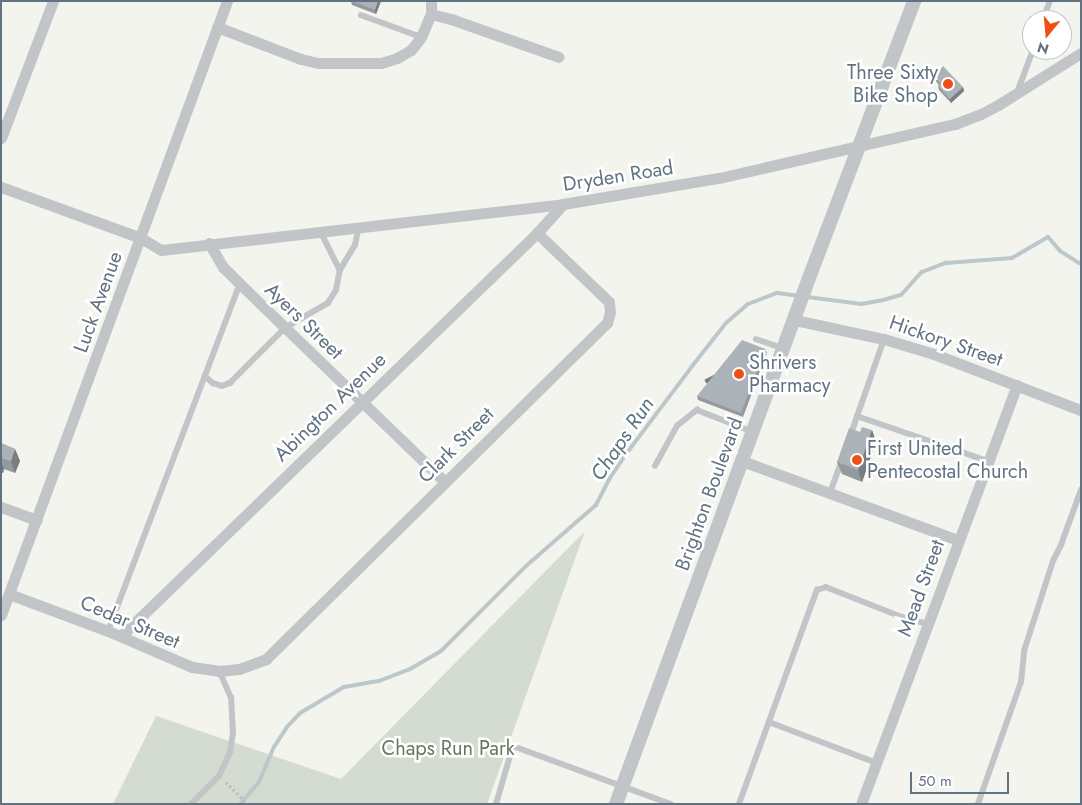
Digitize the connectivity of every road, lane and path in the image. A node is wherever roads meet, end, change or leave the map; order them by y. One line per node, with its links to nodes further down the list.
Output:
1 (53, 1): 13 (street)
2 (227, 1): 7 (street, Luck Avenue)
3 (430, 1): 5 (street)
4 (914, 1): 14 (street, Brighton Boulevard)
5 (431, 14): 8 (street); 10 (street)
6 (361, 15): 8 (lane)
7 (217, 27): 8 (street); 20 (street, Luck Avenue)
8 (421, 37)
9 (1081, 53): 12 (street, Dryden Road)
10 (559, 57)
11 (1029, 60): 12 (lane)
12 (1018, 92): 14 (street, Dryden Road)
13 (1, 138)
14 (860, 146): 16 (street, Dryden Road); 24 (street, Brighton Boulevard)
15 (1, 187): 20 (street)
16 (563, 204): 17 (street, Dryden Road); 19 (street, Abington Avenue)
17 (359, 226): 18 (street, Dryden Road); 22 (lane)
18 (321, 230): 21 (street, Dryden Road); 22 (lane)
19 (537, 232): 31 (street, Abington Avenue); 40 (street, Clark Street)
20 (142, 238): 21 (street, Dryden Road); 44 (street, Luck Avenue)
21 (209, 243): 23 (street, Ayers Street)
22 (340, 270): 25 (lane)
23 (240, 284): 25 (street, Ayers Street); 29 (lane)
24 (797, 314): 27 (street, Hickory Street); 28 (street, Brighton Boulevard)
25 (285, 328): 29 (lane); 31 (street, Ayers Street)
26 (756, 339): 28 (lane)
27 (884, 339): 30 (street, Hickory Street); 33 (lane)
28 (784, 349): 34 (street, Brighton Boulevard)
29 (205, 376): 49 (lane)
30 (1018, 385): 32 (street, Hickory Street); 38 (street, Mead Street)
31 (361, 402): 40 (street, Ayers Street); 50 (street, Abington Avenue)
32 (1081, 410)
33 (857, 416): 35 (lane); 38 (lane)
34 (753, 432): 37 (street, Brighton Boulevard); 39 (lane)
35 (848, 442)
36 (842, 459): 42 (lane)
37 (742, 461): 42 (street); 55 (street, Brighton Boulevard)
38 (988, 461): 45 (street, Mead Street)
39 (655, 466)
40 (445, 482): 51 (street, Clark Street)
41 (1081, 490): 64 (lane)
42 (830, 493): 45 (street)
43 (1, 507): 44 (street)
44 (37, 520): 46 (street, Luck Avenue)
45 (958, 540): 48 (street, Mead Street)
46 (9, 594): 47 (street, Luck Avenue); 49 (street, Cedar Street)
47 (1, 615)
48 (928, 624): 53 (lane); 54 (street, Mead Street)
49 (108, 630): 50 (street, Cedar Street)
50 (121, 636): 52 (street, Cedar Street)
51 (239, 669): 52 (street, Cedar Street)
52 (219, 671): 57 (lane)
53 (768, 722): 54 (lane); 62 (lane)
54 (877, 763): 63 (street, Mead Street)
55 (622, 786): 59 (lane); 60 (street, Brighton Boulevard); 61 (lane)
56 (232, 788): 58 (path)
57 (192, 804)
58 (248, 804)
59 (496, 804)
60 (616, 804)
61 (671, 804)
62 (739, 804)
63 (861, 804)
64 (978, 804)

